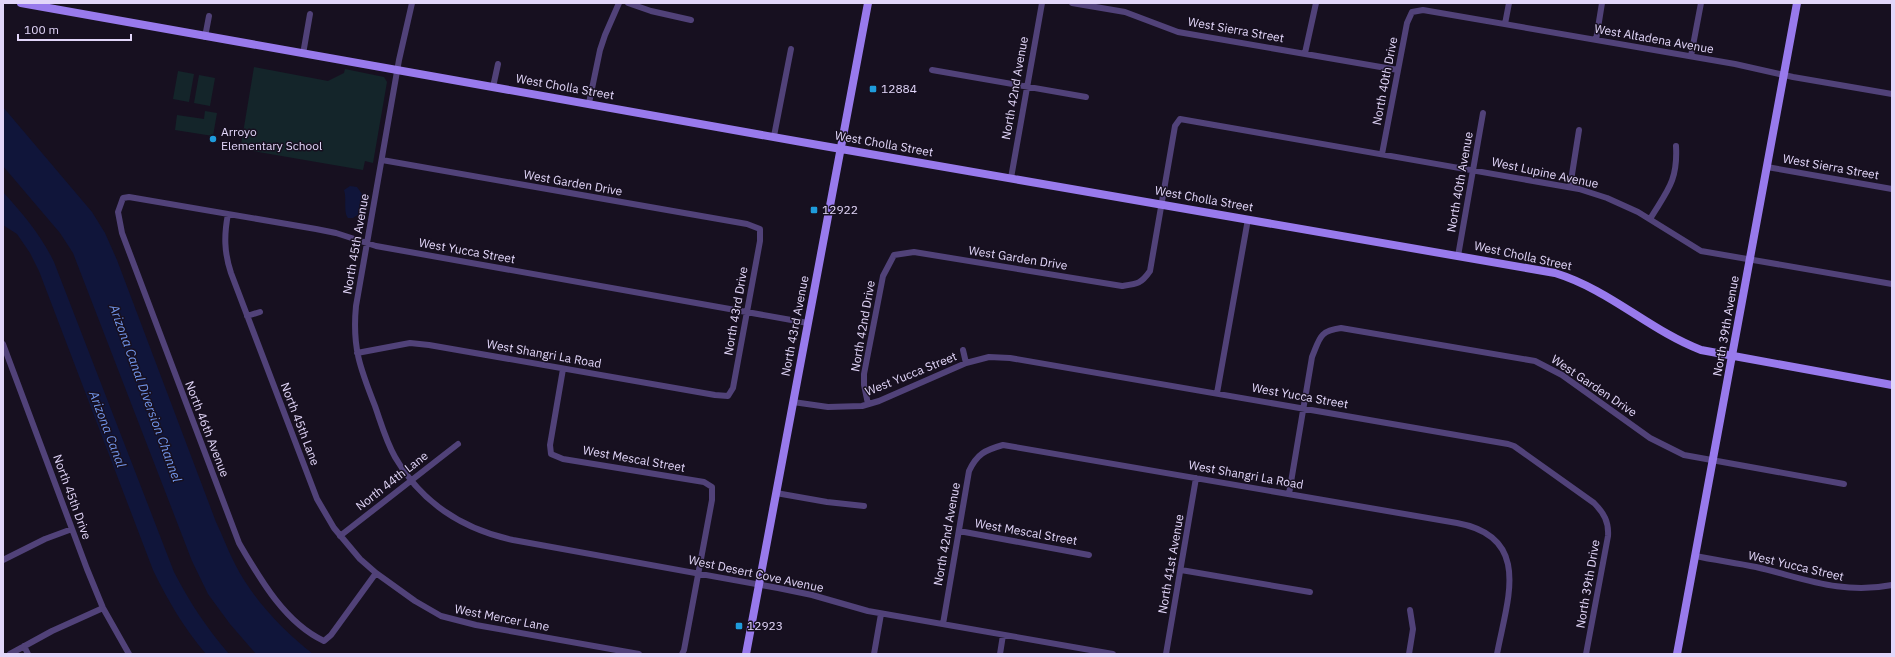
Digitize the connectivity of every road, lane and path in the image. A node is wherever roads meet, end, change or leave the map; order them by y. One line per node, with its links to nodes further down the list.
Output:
1 (21, 3): 18 (street, West Cholla Street)
2 (412, 3): 25 (street, North 45th Avenue)
3 (619, 3): 33 (street)
4 (628, 3): 16 (street)
5 (868, 3): 38 (street, North 43rd Avenue)
6 (1042, 3): 30 (street, North 42nd Avenue)
7 (1072, 3): 21 (street, West Sierra Street)
8 (1316, 3): 21 (street)
9 (1509, 3): 17 (street)
10 (1602, 3): 19 (street)
11 (1700, 3): 23 (street)
12 (1797, 3): 28 (street, North 39th Avenue)
13 (1412, 12): 17 (street, West Altadena Avenue); 27 (street, North 40th Drive)
14 (310, 14): 22 (street)
15 (209, 16): 18 (street)
16 (690, 20)
17 (1505, 24): 19 (street, West Altadena Avenue)
18 (205, 37): 22 (street, West Cholla Street)
19 (1596, 40): 23 (street, West Altadena Avenue)
20 (791, 49): 36 (street)
21 (1305, 53): 27 (street, West Sierra Street)
22 (303, 54): 25 (street, West Cholla Street)
23 (1691, 56): 28 (street, West Altadena Avenue)
24 (498, 64): 29 (street)
25 (398, 70): 29 (street, West Cholla Street); 40 (street, North 45th Avenue)
26 (932, 70): 30 (street)
27 (1398, 70): 39 (street, North 40th Drive)
28 (1784, 75): 31 (street, West Altadena Avenue); 41 (street, North 39th Avenue)
29 (494, 87): 33 (street, West Cholla Street)
30 (1027, 87): 32 (street); 43 (street, North 42nd Avenue)
31 (1892, 94)
32 (1086, 97)
33 (589, 103): 36 (street, West Cholla Street)
34 (1483, 113): 42 (street, North 40th Avenue)
35 (1579, 130): 44 (street)
36 (774, 136): 38 (street, West Cholla Street)
37 (1676, 146): 50 (street)
38 (840, 149): 43 (street, West Cholla Street); 60 (street, North 43rd Avenue)
39 (1382, 154): 42 (street, West Lupine Avenue); 47 (street, West Lupine Avenue)
40 (382, 160): 51 (street, West Garden Drive); 52 (street, North 45th Avenue)
41 (1767, 167): 45 (street, West Sierra Street); 55 (street, North 39th Avenue)
42 (1473, 170): 44 (street, West Lupine Avenue); 54 (street, North 40th Avenue)
43 (1011, 178): 47 (street, West Cholla Street)
44 (1570, 187): 50 (street, West Lupine Avenue)
45 (1892, 189)
46 (123, 198): 48 (street, West Yucca Street); 90 (street, North 46th Avenue)
47 (1161, 204): 49 (street, West Cholla Street); 53 (street, West Garden Drive)
48 (228, 214): 52 (street, West Yucca Street); 59 (street, North 45th Lane)
49 (1248, 219): 54 (street, West Cholla Street); 68 (street)
50 (1650, 219): 55 (street, West Lupine Avenue)
51 (760, 229): 58 (street, North 43rd Drive)
52 (367, 244): 58 (street, West Yucca Street); 63 (street, North 45th Avenue)
53 (894, 255): 71 (street, North 42nd Drive)
54 (1458, 256): 64 (street, West Cholla Street)
55 (1750, 260): 56 (street, West Lupine Avenue); 64 (street, North 39th Avenue)
56 (1892, 284)
57 (260, 312): 59 (street)
58 (747, 312): 60 (street, West Yucca Street); 69 (street, North 43rd Drive)
59 (248, 316): 85 (street, North 45th Lane)
60 (808, 323): 70 (street, North 43rd Avenue)
61 (3, 344): 83 (street, North 45th Drive)
62 (963, 350): 65 (street, West Yucca Street)
63 (357, 352): 66 (street, West Shangri La Road); 77 (street, North 45th Avenue)
64 (1733, 356): 67 (street, West Cholla Street); 75 (street, North 39th Avenue)
65 (966, 363): 68 (street, West Yucca Street); 71 (street, West Yucca Street)
66 (563, 369): 69 (street, West Shangri La Road); 91 (street, West Mescal Street)
67 (1892, 385)
68 (1217, 393): 72 (street, West Yucca Street)
69 (728, 396)
70 (793, 402): 71 (street, West Yucca Street); 79 (street, North 43rd Avenue)
71 (868, 404)
72 (1303, 408): 75 (street, West Garden Drive); 80 (street); 82 (street, West Yucca Street)
73 (458, 444): 77 (street, North 44th Lane)
74 (983, 452): 76 (street, West Shangri La Road); 84 (street, North 42nd Avenue)
75 (1712, 461): 78 (street, West Garden Drive); 87 (street, North 39th Avenue)
76 (1196, 478): 80 (street, West Shangri La Road); 89 (street, North 41st Avenue)
77 (412, 480): 85 (street, North 44th Lane); 91 (street, West Desert Cove Avenue)
78 (1844, 484)
79 (776, 493): 81 (street); 92 (street, North 43rd Avenue)
80 (1289, 494): 112 (street, West Shangri La Road)
81 (864, 506)
82 (1606, 519): 113 (street, North 39th Drive)
83 (72, 529): 88 (street); 95 (street, North 45th Drive)
84 (959, 531): 86 (street, West Mescal Street); 98 (street, North 42nd Avenue)
85 (340, 536): 90 (street, West Mercer Lane)
86 (1089, 555)
87 (1695, 556): 93 (street, West Yucca Street); 114 (street, North 39th Avenue)
88 (3, 560)
89 (1181, 570): 94 (street); 110 (street, North 41st Avenue)
90 (376, 572): 104 (street, West Mercer Lane)
91 (698, 573): 92 (street, West Desert Cove Avenue); 105 (street)
92 (759, 584): 97 (street, West Desert Cove Avenue); 106 (street, North 43rd Avenue)
93 (1892, 585)
94 (1310, 592)
95 (103, 608): 100 (street); 103 (street, North 45th Drive)
96 (1410, 610): 111 (street)
97 (881, 614): 98 (street, West Desert Cove Avenue); 107 (street)
98 (943, 624): 99 (street, West Desert Cove Avenue)
99 (1004, 635): 108 (street); 109 (street, West Desert Cove Avenue)
100 (24, 646): 101 (street); 102 (street)
101 (10, 654)
102 (28, 654)
103 (129, 654)
104 (639, 654)
105 (682, 654)
106 (746, 654)
107 (874, 654)
108 (1000, 654)
109 (1113, 654)
110 (1166, 654)
111 (1409, 654)
112 (1497, 654)
113 (1586, 654)
114 (1677, 654)

